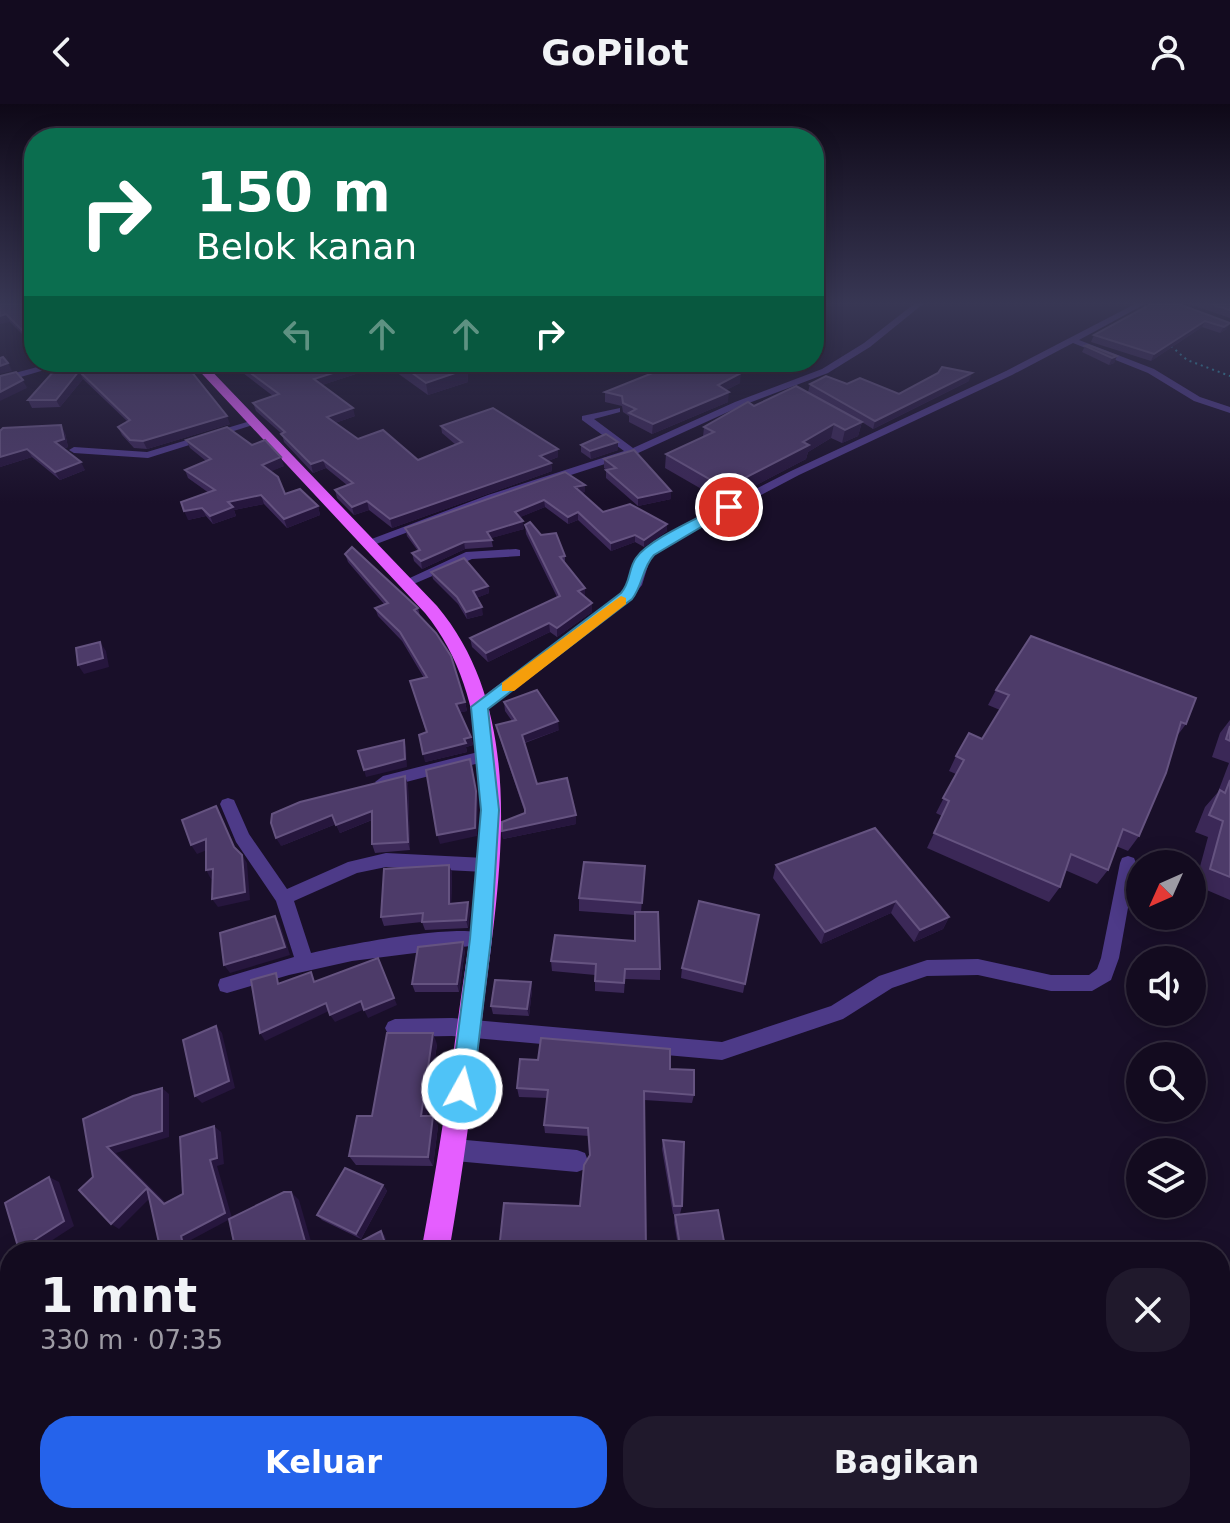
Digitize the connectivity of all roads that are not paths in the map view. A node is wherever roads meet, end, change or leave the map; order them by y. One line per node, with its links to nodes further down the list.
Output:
1 (1010, 370): 13 (street)
2 (1149, 370): 10 (street)
3 (30, 372): 6 (street)
4 (206, 372): 11 (main road)
5 (818, 372): 7 (street)
6 (0, 380)
7 (785, 386): 8 (street); 15 (street)
8 (795, 392)
9 (616, 410): 15 (street)
10 (1230, 410)
11 (251, 424): 14 (street); 16 (main road)
12 (859, 429): 13 (street)
13 (874, 437): 19 (street)
14 (74, 450)
15 (632, 452): 16 (street)
16 (367, 543): 18 (main road)
17 (516, 553): 18 (street)
18 (405, 583): 19 (main road)
19 (479, 707): 20 (main road)
20 (486, 756): 21 (street); 23 (main road)
21 (370, 785)
22 (228, 804): 25 (street)
23 (485, 865): 25 (street); 26 (main road)
24 (1126, 874): 30 (street)
25 (284, 898): 27 (street)
26 (480, 939): 27 (street); 30 (main road)
27 (304, 960): 28 (street)
28 (227, 985)
29 (395, 1028): 30 (street)
30 (469, 1028): 31 (main road)
31 (455, 1150): 32 (street); 33 (main road)
32 (577, 1161)
33 (437, 1242)

